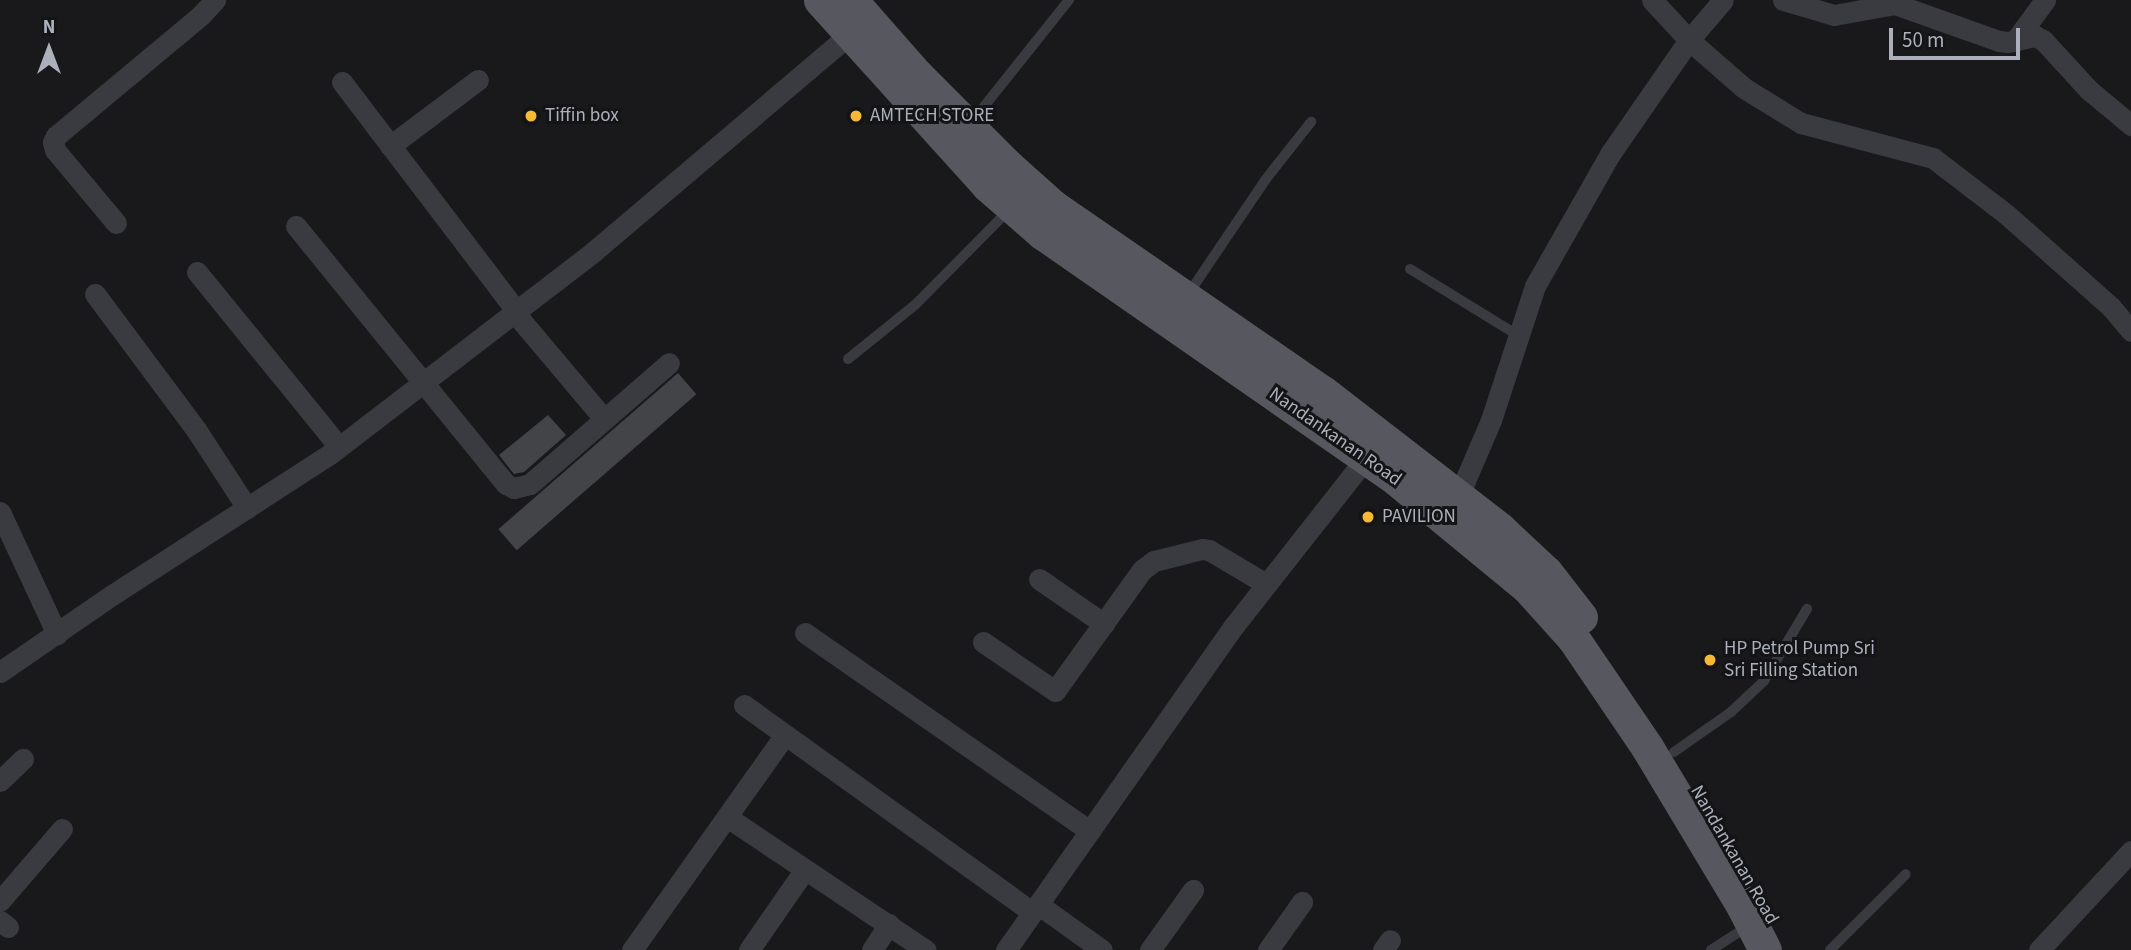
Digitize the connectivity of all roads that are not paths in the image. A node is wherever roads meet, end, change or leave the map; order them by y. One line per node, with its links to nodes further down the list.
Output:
1 (215, 0): 19 (street)
2 (820, 0): 9 (main road, Nandankanan Road)
3 (851, 0): 16 (main road, Nandankanan Road)
4 (1069, 0): 16 (lane)
5 (1652, 0): 10 (street)
6 (1723, 0): 10 (street)
7 (2045, 0): 11 (street)
8 (1792, 1): 11 (street)
9 (850, 34): 18 (main road, Nandankanan Road); 25 (street)
10 (1689, 40): 26 (street); 27 (street)
11 (2015, 41): 15 (street)
12 (478, 80): 17 (street)
13 (342, 82): 17 (street)
14 (1311, 122): 24 (lane)
15 (2131, 125)
16 (969, 126): 24 (main road, Nandankanan Road)
17 (390, 146): 25 (street)
18 (1012, 207): 28 (lane); 31 (main road, Nandankanan Road)
19 (116, 223)
20 (296, 226): 30 (street)
21 (1410, 269): 27 (lane)
22 (197, 272): 33 (street)
23 (95, 294): 36 (street)
24 (1186, 299): 31 (main road, Nandankanan Road)
25 (515, 311): 30 (street); 32 (street)
26 (2131, 331)
27 (1518, 336): 35 (street)
28 (848, 359)
29 (669, 363): 32 (street)
30 (424, 380): 32 (street); 33 (street)
31 (1323, 410): 34 (main road, Nandankanan Road); 35 (main road, Nandankanan Road)
32 (604, 419)
33 (339, 447): 36 (street)
34 (1366, 458): 39 (street); 62 (main road, Nandankanan Road)
35 (1458, 497): 48 (main road, Nandankanan Road)
36 (247, 508): 42 (street)
37 (0, 512): 42 (street)
38 (1039, 579): 41 (street)
39 (1266, 584): 41 (street); 53 (street)
40 (1807, 609): 48 (lane)
41 (1104, 624): 44 (street)
42 (57, 634): 45 (street)
43 (805, 634): 53 (street)
44 (983, 642)
45 (0, 672)
46 (744, 705): 47 (street)
47 (785, 736): 51 (street); 60 (street)
48 (1674, 752): 72 (main road, Nandankanan Road)
49 (23, 759): 50 (street)
50 (0, 781)
51 (727, 817): 55 (street); 63 (street)
52 (62, 829): 58 (street)
53 (1090, 831): 60 (street)
54 (2131, 851): 74 (street)
55 (805, 869): 61 (street); 64 (street)
56 (1906, 874): 73 (lane)
57 (1192, 890): 69 (street)
58 (0, 901)
59 (1302, 902): 70 (street)
60 (1035, 909): 67 (street); 68 (street)
61 (889, 924): 65 (street); 66 (street)
62 (1758, 937): 71 (lane)
63 (632, 950)
64 (749, 950)
65 (872, 950)
66 (926, 950)
67 (1006, 950)
68 (1102, 950)
69 (1150, 950)
70 (1268, 950)
71 (1711, 950)
72 (1789, 950)
73 (1830, 950)
74 (2039, 950)

